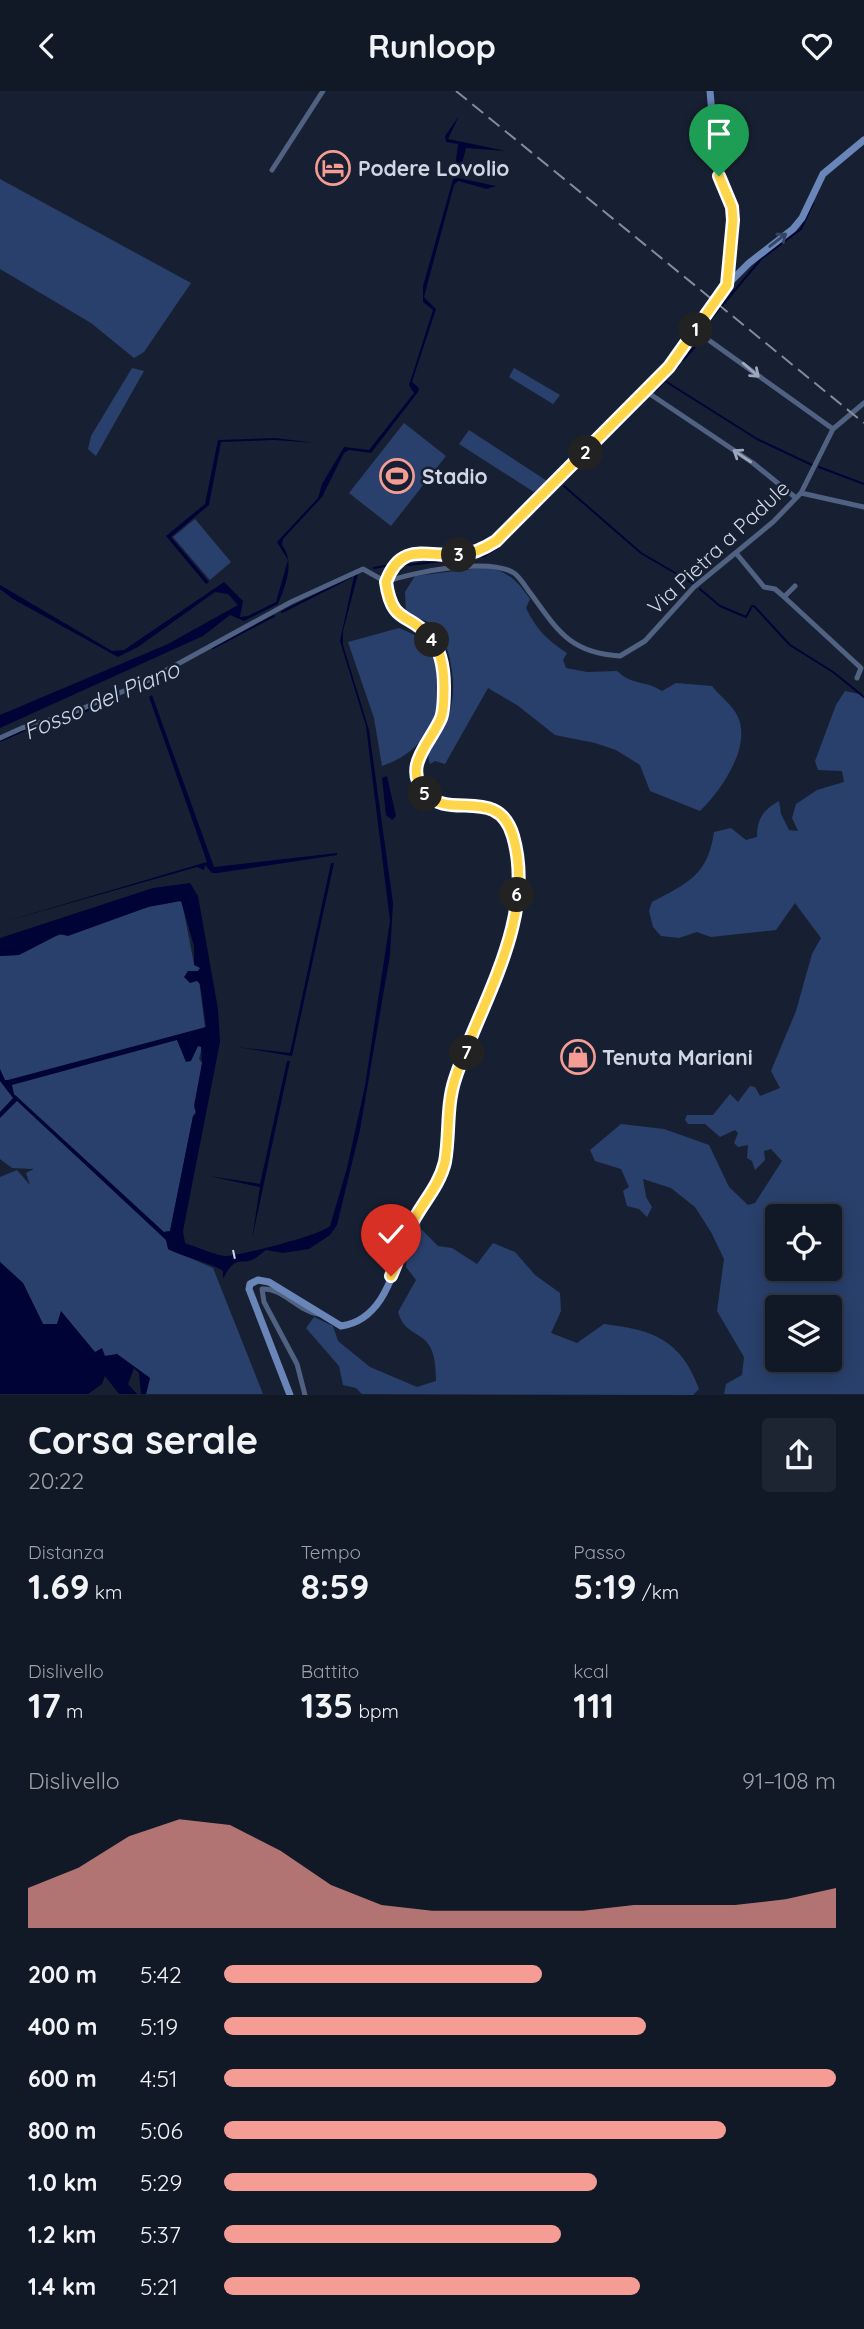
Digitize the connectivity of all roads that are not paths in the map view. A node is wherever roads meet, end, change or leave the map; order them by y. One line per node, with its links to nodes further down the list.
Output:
1 (323, 91): 4 (street)
2 (710, 91): 5 (street)
3 (864, 140): 6 (street, one-way to 3)
4 (272, 170)
5 (729, 263): 6 (street); 7 (street)
6 (741, 271): 7 (street)
7 (727, 285): 8 (street)
8 (696, 331): 9 (street); 11 (street, one-way to 11)
9 (647, 392): 12 (street, one-way to 9); 15 (street)
10 (864, 403): 11 (street, Via Pietra a Padule)
11 (833, 429): 12 (street, Via Pietra a Padule)
12 (799, 496): 13 (street); 14 (street, Via Pietra a Padule)
13 (864, 507)
14 (736, 554): 15 (street, Via Pietra a Padule); 17 (street)
15 (386, 582): 19 (street); 20 (street)
16 (795, 586): 17 (street)
17 (784, 597): 18 (street)
18 (857, 678)
19 (0, 738)
20 (320, 1314): 21 (street); 22 (street)
21 (290, 1395)
22 (305, 1395)

